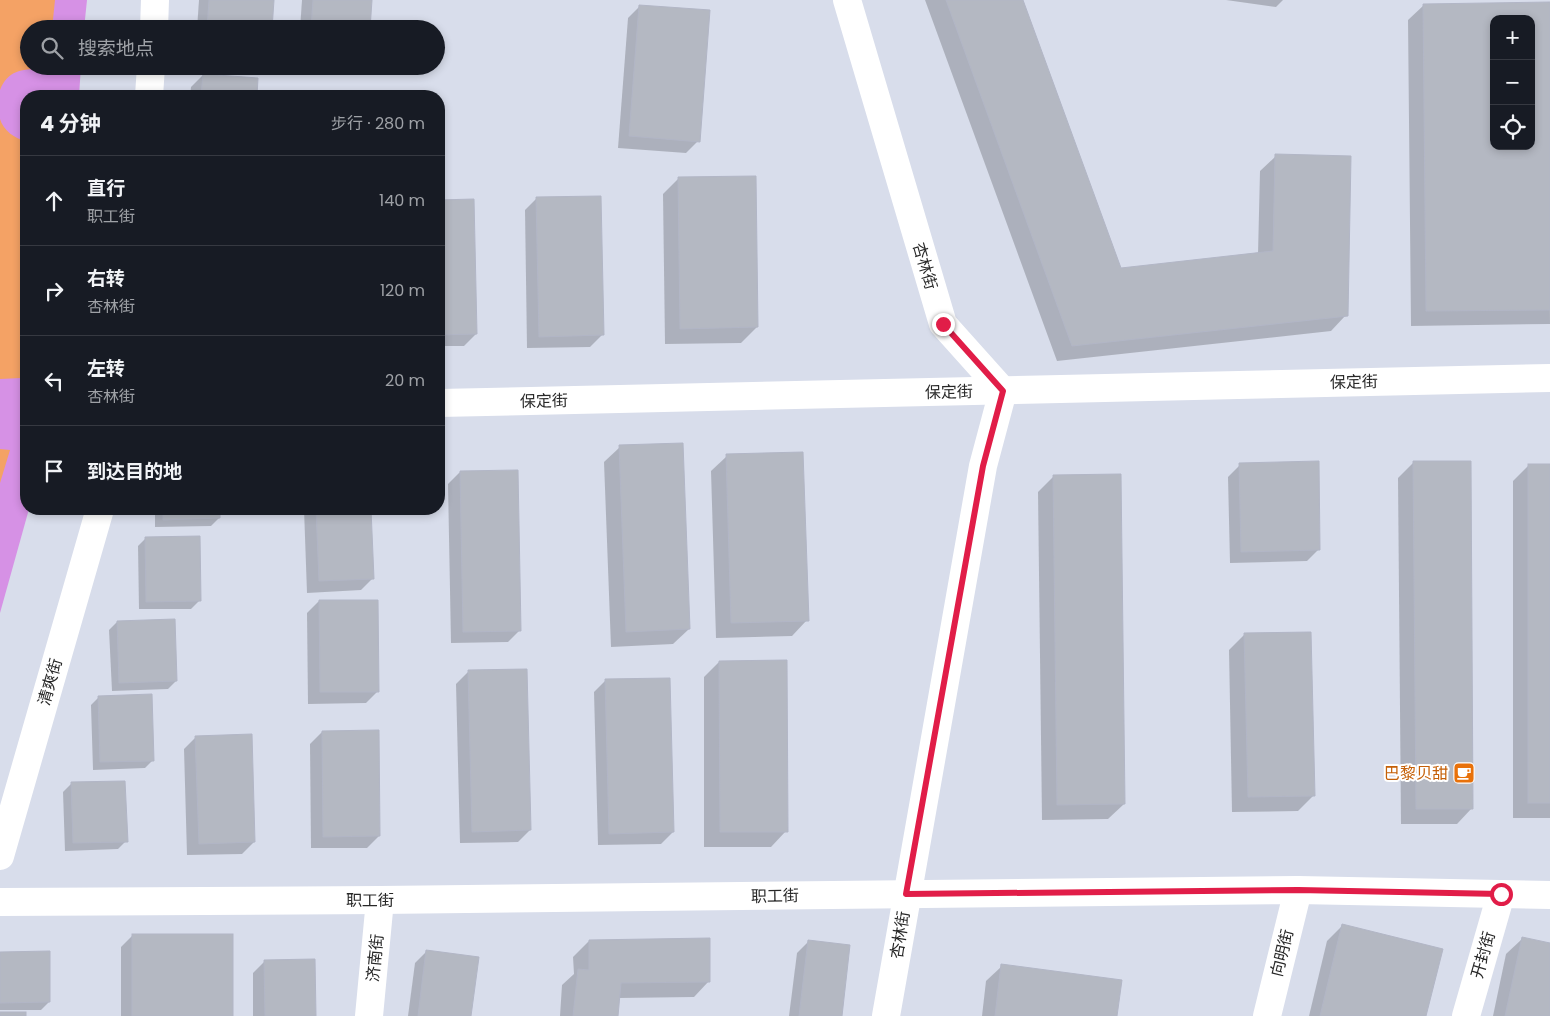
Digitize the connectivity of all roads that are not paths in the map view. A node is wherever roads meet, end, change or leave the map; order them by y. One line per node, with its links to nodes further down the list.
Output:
1 (156, 0): 3 (street)
2 (847, 0): 7 (street, 杏林街)
3 (155, 20)
4 (150, 75): 5 (street)
5 (149, 90)
6 (1550, 378): 7 (street, 保定街)
7 (1003, 391): 8 (street, 保定街); 12 (street, 杏林街)
8 (445, 403)
9 (98, 515): 10 (street, 清爽街)
10 (0, 856)
11 (1298, 890): 12 (street, 职工街); 13 (street, 职工街); 19 (street, 向明街)
12 (906, 894): 15 (street, 职工街); 18 (street, 杏林街)
13 (1501, 894): 14 (street, 职工街); 20 (street, 开封街)
14 (1550, 895)
15 (380, 900): 16 (street, 职工街); 17 (street, 济南街)
16 (0, 902)
17 (369, 1016)
18 (886, 1016)
19 (1267, 1016)
20 (1466, 1016)

